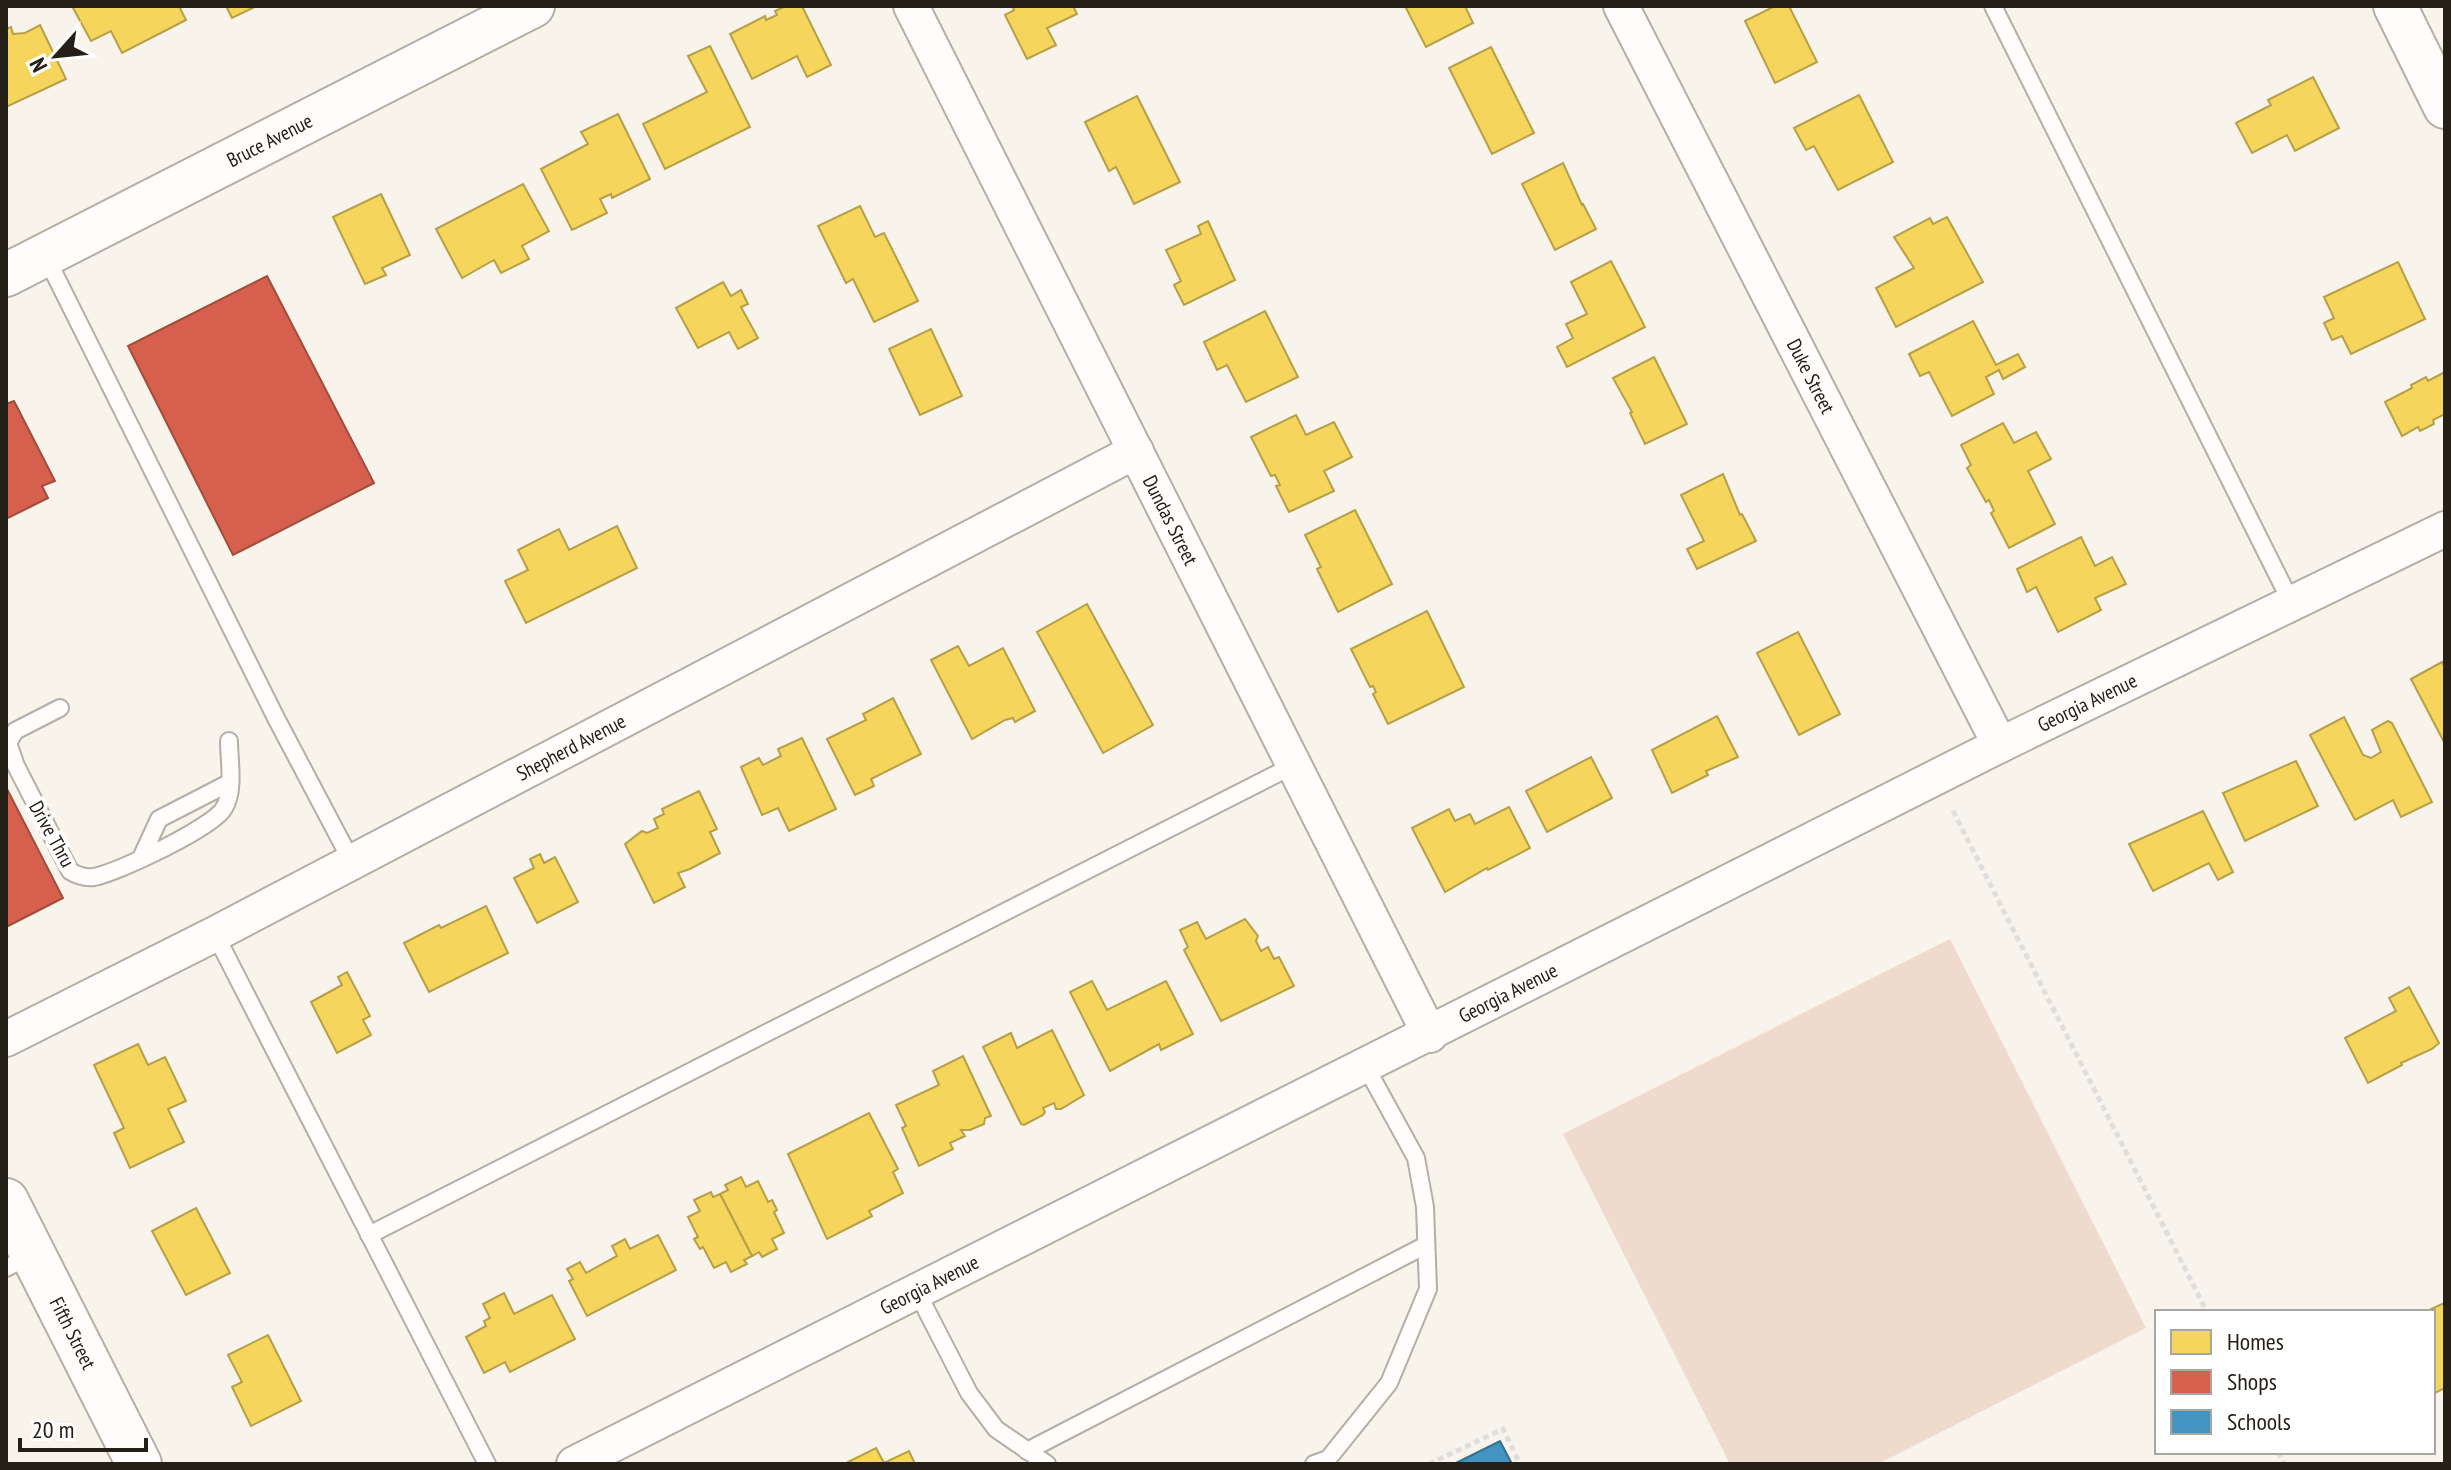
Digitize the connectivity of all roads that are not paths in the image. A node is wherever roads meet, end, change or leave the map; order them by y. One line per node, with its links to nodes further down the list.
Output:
1 (533, 6): 7 (street, Bruce Avenue)
2 (911, 6): 9 (street, Dundas Street)
3 (1621, 6): 14 (street, Duke Street)
4 (1993, 6): 11 (lane)
5 (2395, 6): 6 (street)
6 (2445, 107)
7 (45, 255): 8 (street, Bruce Avenue); 18 (lane)
8 (6, 275)
9 (1136, 451): 15 (street, Dundas Street); 18 (street, Shepherd Avenue)
10 (2445, 529): 11 (street, Georgia Avenue)
11 (2291, 602): 14 (street, Georgia Avenue)
12 (60, 708): 17 (lane, Drive Thru)
13 (229, 741): 16 (lane)
14 (2000, 745): 20 (street, Georgia Avenue)
15 (1294, 765): 20 (street, Dundas Street); 24 (lane)
16 (229, 783): 17 (lane); 17 (lane, Drive Thru)
17 (141, 858)
18 (352, 862): 19 (street, Shepherd Avenue)
19 (215, 934): 21 (street, Shepherd Avenue); 24 (lane)
20 (1430, 1035): 22 (street, Georgia Avenue)
21 (6, 1039)
22 (1366, 1067): 25 (lane); 27 (street, Georgia Avenue)
23 (6, 1201): 26 (main road, Fifth Street)
24 (369, 1235): 30 (lane)
25 (1426, 1245): 28 (lane); 33 (lane)
26 (20, 1261): 29 (main road, Fifth Street)
27 (917, 1292): 28 (lane); 31 (street, Georgia Avenue)
28 (1027, 1451): 32 (lane)
29 (139, 1464)
30 (487, 1464)
31 (574, 1464)
32 (1047, 1464)
33 (1314, 1464)

